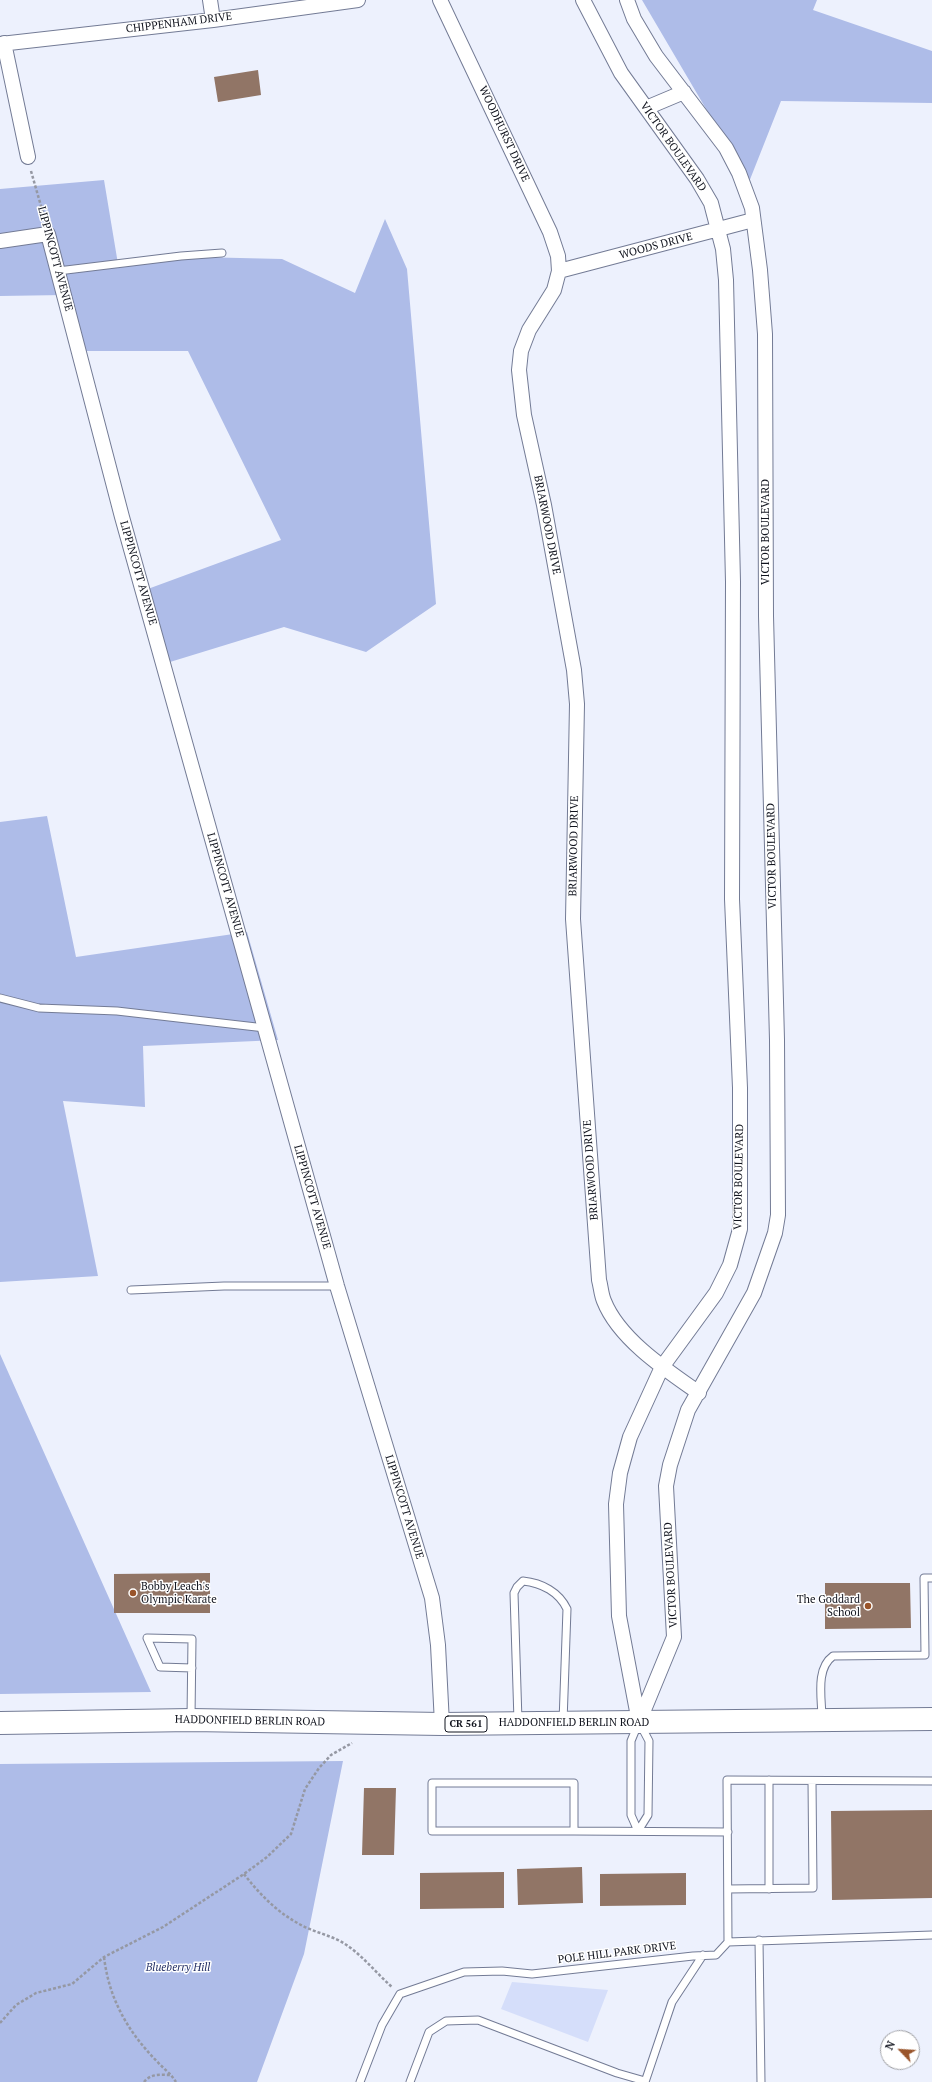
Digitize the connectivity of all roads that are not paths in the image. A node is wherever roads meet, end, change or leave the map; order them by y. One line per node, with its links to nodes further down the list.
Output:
1 (210, 0): 6 (street)
2 (358, 0): 6 (street, CHIPPENHAM DRIVE)
3 (440, 0): 16 (street, WOODHURST DRIVE)
4 (583, 0): 9 (street, VICTOR BOULEVARD)
5 (627, 0): 8 (street, VICTOR BOULEVARD)
6 (213, 20): 7 (street, CHIPPENHAM DRIVE)
7 (2, 44): 10 (street)
8 (684, 92): 9 (street); 11 (street, VICTOR BOULEVARD)
9 (646, 108): 12 (street, VICTOR BOULEVARD)
10 (28, 157)
11 (753, 220): 12 (street, WOODS DRIVE); 22 (street, VICTOR BOULEVARD)
12 (719, 229): 16 (street, WOODS DRIVE); 21 (street, VICTOR BOULEVARD)
13 (0, 241): 15 (street, LIPPINCOTT AVENUE)
14 (222, 253): 15 (lane)
15 (58, 271): 18 (street, LIPPINCOTT AVENUE)
16 (559, 271): 21 (street, BRIARWOOD DRIVE)
17 (0, 998): 18 (lane)
18 (265, 1028): 19 (street, LIPPINCOTT AVENUE)
19 (337, 1286): 20 (lane); 32 (street, LIPPINCOTT AVENUE)
20 (132, 1290)
21 (662, 1367): 22 (street, BRIARWOOD DRIVE); 28 (street, VICTOR BOULEVARD)
22 (699, 1393): 28 (street, VICTOR BOULEVARD)
23 (932, 1578): 27 (lane)
24 (192, 1668): 24 (lane); 26 (lane)
25 (932, 1719): 27 (main road, HADDONFIELD BERLIN ROAD / CR 561)
26 (191, 1720): 29 (main road, HADDONFIELD BERLIN ROAD / CR 561); 32 (main road, HADDONFIELD BERLIN ROAD / CR 561)
27 (822, 1721): 28 (main road, HADDONFIELD BERLIN ROAD / CR 561)
28 (639, 1722): 31 (main road, HADDONFIELD BERLIN ROAD / CR 561); 37 (lane); 37 (lane)
29 (0, 1723)
30 (518, 1723): 31 (main road, HADDONFIELD BERLIN ROAD / CR 561); 31 (lane); 32 (main road, HADDONFIELD BERLIN ROAD / CR 561)
31 (563, 1723)
32 (442, 1724)
33 (769, 1780): 34 (lane); 38 (lane); 40 (lane)
34 (812, 1781): 35 (lane); 40 (lane)
35 (932, 1781)
36 (574, 1831): 36 (lane); 37 (lane)
37 (638, 1831): 38 (lane)
38 (728, 1832): 39 (lane)
39 (728, 1889): 40 (lane); 43 (lane)
40 (769, 1889)
41 (932, 1935): 42 (lane)
42 (759, 1940): 43 (lane); 48 (lane)
43 (728, 1942): 44 (lane, POLE HILL PARK DRIVE)
44 (703, 1956): 45 (lane); 46 (lane, POLE HILL PARK DRIVE)
45 (645, 2081): 47 (lane)
46 (360, 2082)
47 (410, 2082)
48 (761, 2082)

